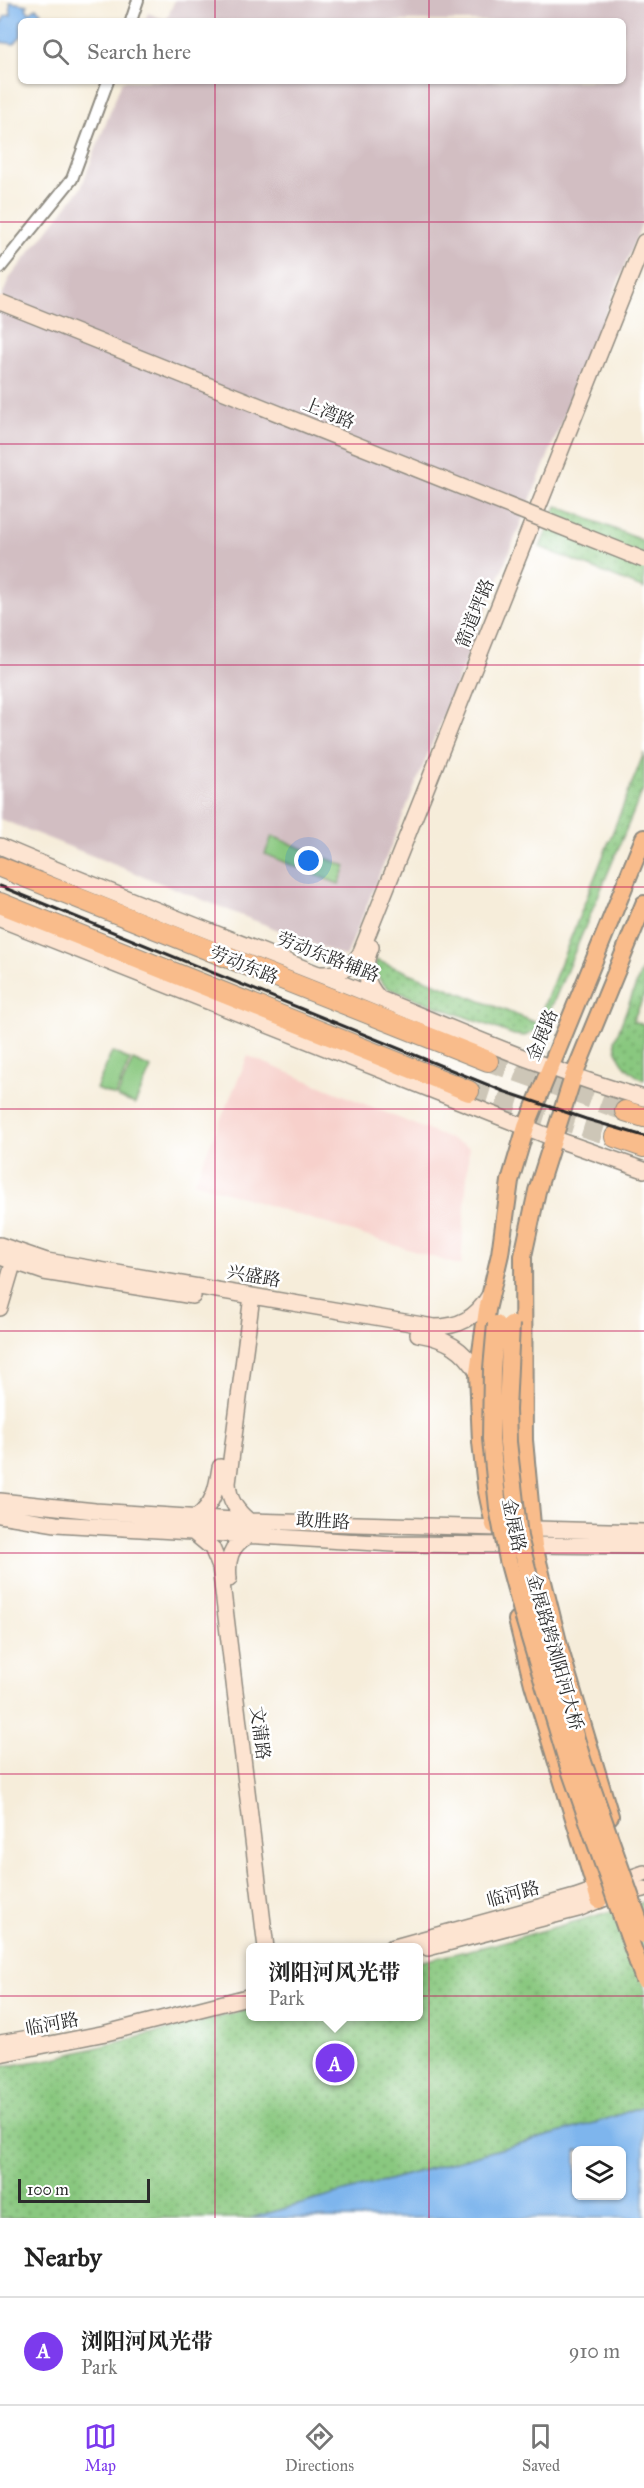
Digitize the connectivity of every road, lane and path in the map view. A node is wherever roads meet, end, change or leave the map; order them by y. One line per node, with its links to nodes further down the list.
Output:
1 (138, 0): 2 (street)
2 (132, 18)
3 (107, 84): 6 (street)
4 (644, 242): 17 (main road, 箭道坪路)
5 (644, 262): 18 (main road, 箭道坪路)
6 (0, 268)
7 (0, 302): 9 (main road, 上湾路, bridge)
8 (0, 313): 10 (main road, 上湾路)
9 (644, 560)
10 (644, 571)
11 (644, 838): 20 (main road, 金展路)
12 (0, 846): 17 (main road, 劳动东路辅路)
13 (0, 867): 19 (highway, 劳动东路)
14 (0, 903): 22 (highway, 劳动东路)
15 (644, 904): 21 (main road, 金展路)
16 (0, 919): 24 (main road)
17 (320, 974): 18 (main road, 劳动东路辅路)
18 (379, 998): 20 (main road, 劳动东路辅路)
19 (488, 1061)
20 (549, 1067): 21 (main road, 劳动东路辅路); 24 (main road, 金展路)
21 (573, 1077): 23 (main road, 劳动东路辅路); 26 (main road, 金展路)
22 (469, 1091)
23 (644, 1098)
24 (526, 1127): 26 (main road); 30 (main road, 金展路)
25 (615, 1137): 27 (highway)
26 (553, 1138): 28 (main road); 31 (main road, 金展路)
27 (644, 1146)
28 (644, 1170)
29 (7, 1254): 32 (main road); 34 (main road, 兴盛路); 35 (main road)
30 (500, 1254): 33 (main road, 金展路); 36 (main road, 金展路)
31 (523, 1256): 36 (main road, 金展路); 45 (main road, 金展路)
32 (0, 1279)
33 (491, 1294): 34 (main road, 兴盛路); 37 (main road, 金展路)
34 (246, 1300): 37 (main road, 兴盛路); 40 (main road); 41 (main road)
35 (0, 1308)
36 (504, 1324): 49 (main road, 金展路跨浏阳河大桥, bridge); 54 (main road, 金展路跨浏阳河大桥, bridge)
37 (478, 1373): 44 (main road, 金展路)
38 (0, 1501): 40 (main road, 敢胜路)
39 (0, 1515): 43 (main road, 敢胜路)
40 (197, 1517): 41 (main road, 敢胜路)
41 (248, 1529): 43 (main road, 敢胜路); 44 (main road, 敢胜路); 51 (main road, 文蒲路)
42 (644, 1532): 45 (main road, 敢胜路)
43 (194, 1533): 50 (main road, 文蒲路)
44 (496, 1537): 45 (main road, 敢胜路); 48 (main road, 金展路)
45 (534, 1538): 46 (main road, 敢胜路); 47 (main road, 金展路)
46 (644, 1546)
47 (638, 1882): 48 (main road, 临河路)
48 (597, 1894): 52 (main road, 临河路); 53 (main road, 临河路)
49 (644, 1935)
50 (266, 1943)
51 (276, 1943)
52 (406, 1943)
53 (423, 1949)
54 (644, 1980)
55 (246, 1989): 57 (main road, 临河路)
56 (246, 1989): 58 (main road, 临河路)
57 (0, 2043)
58 (0, 2054)

